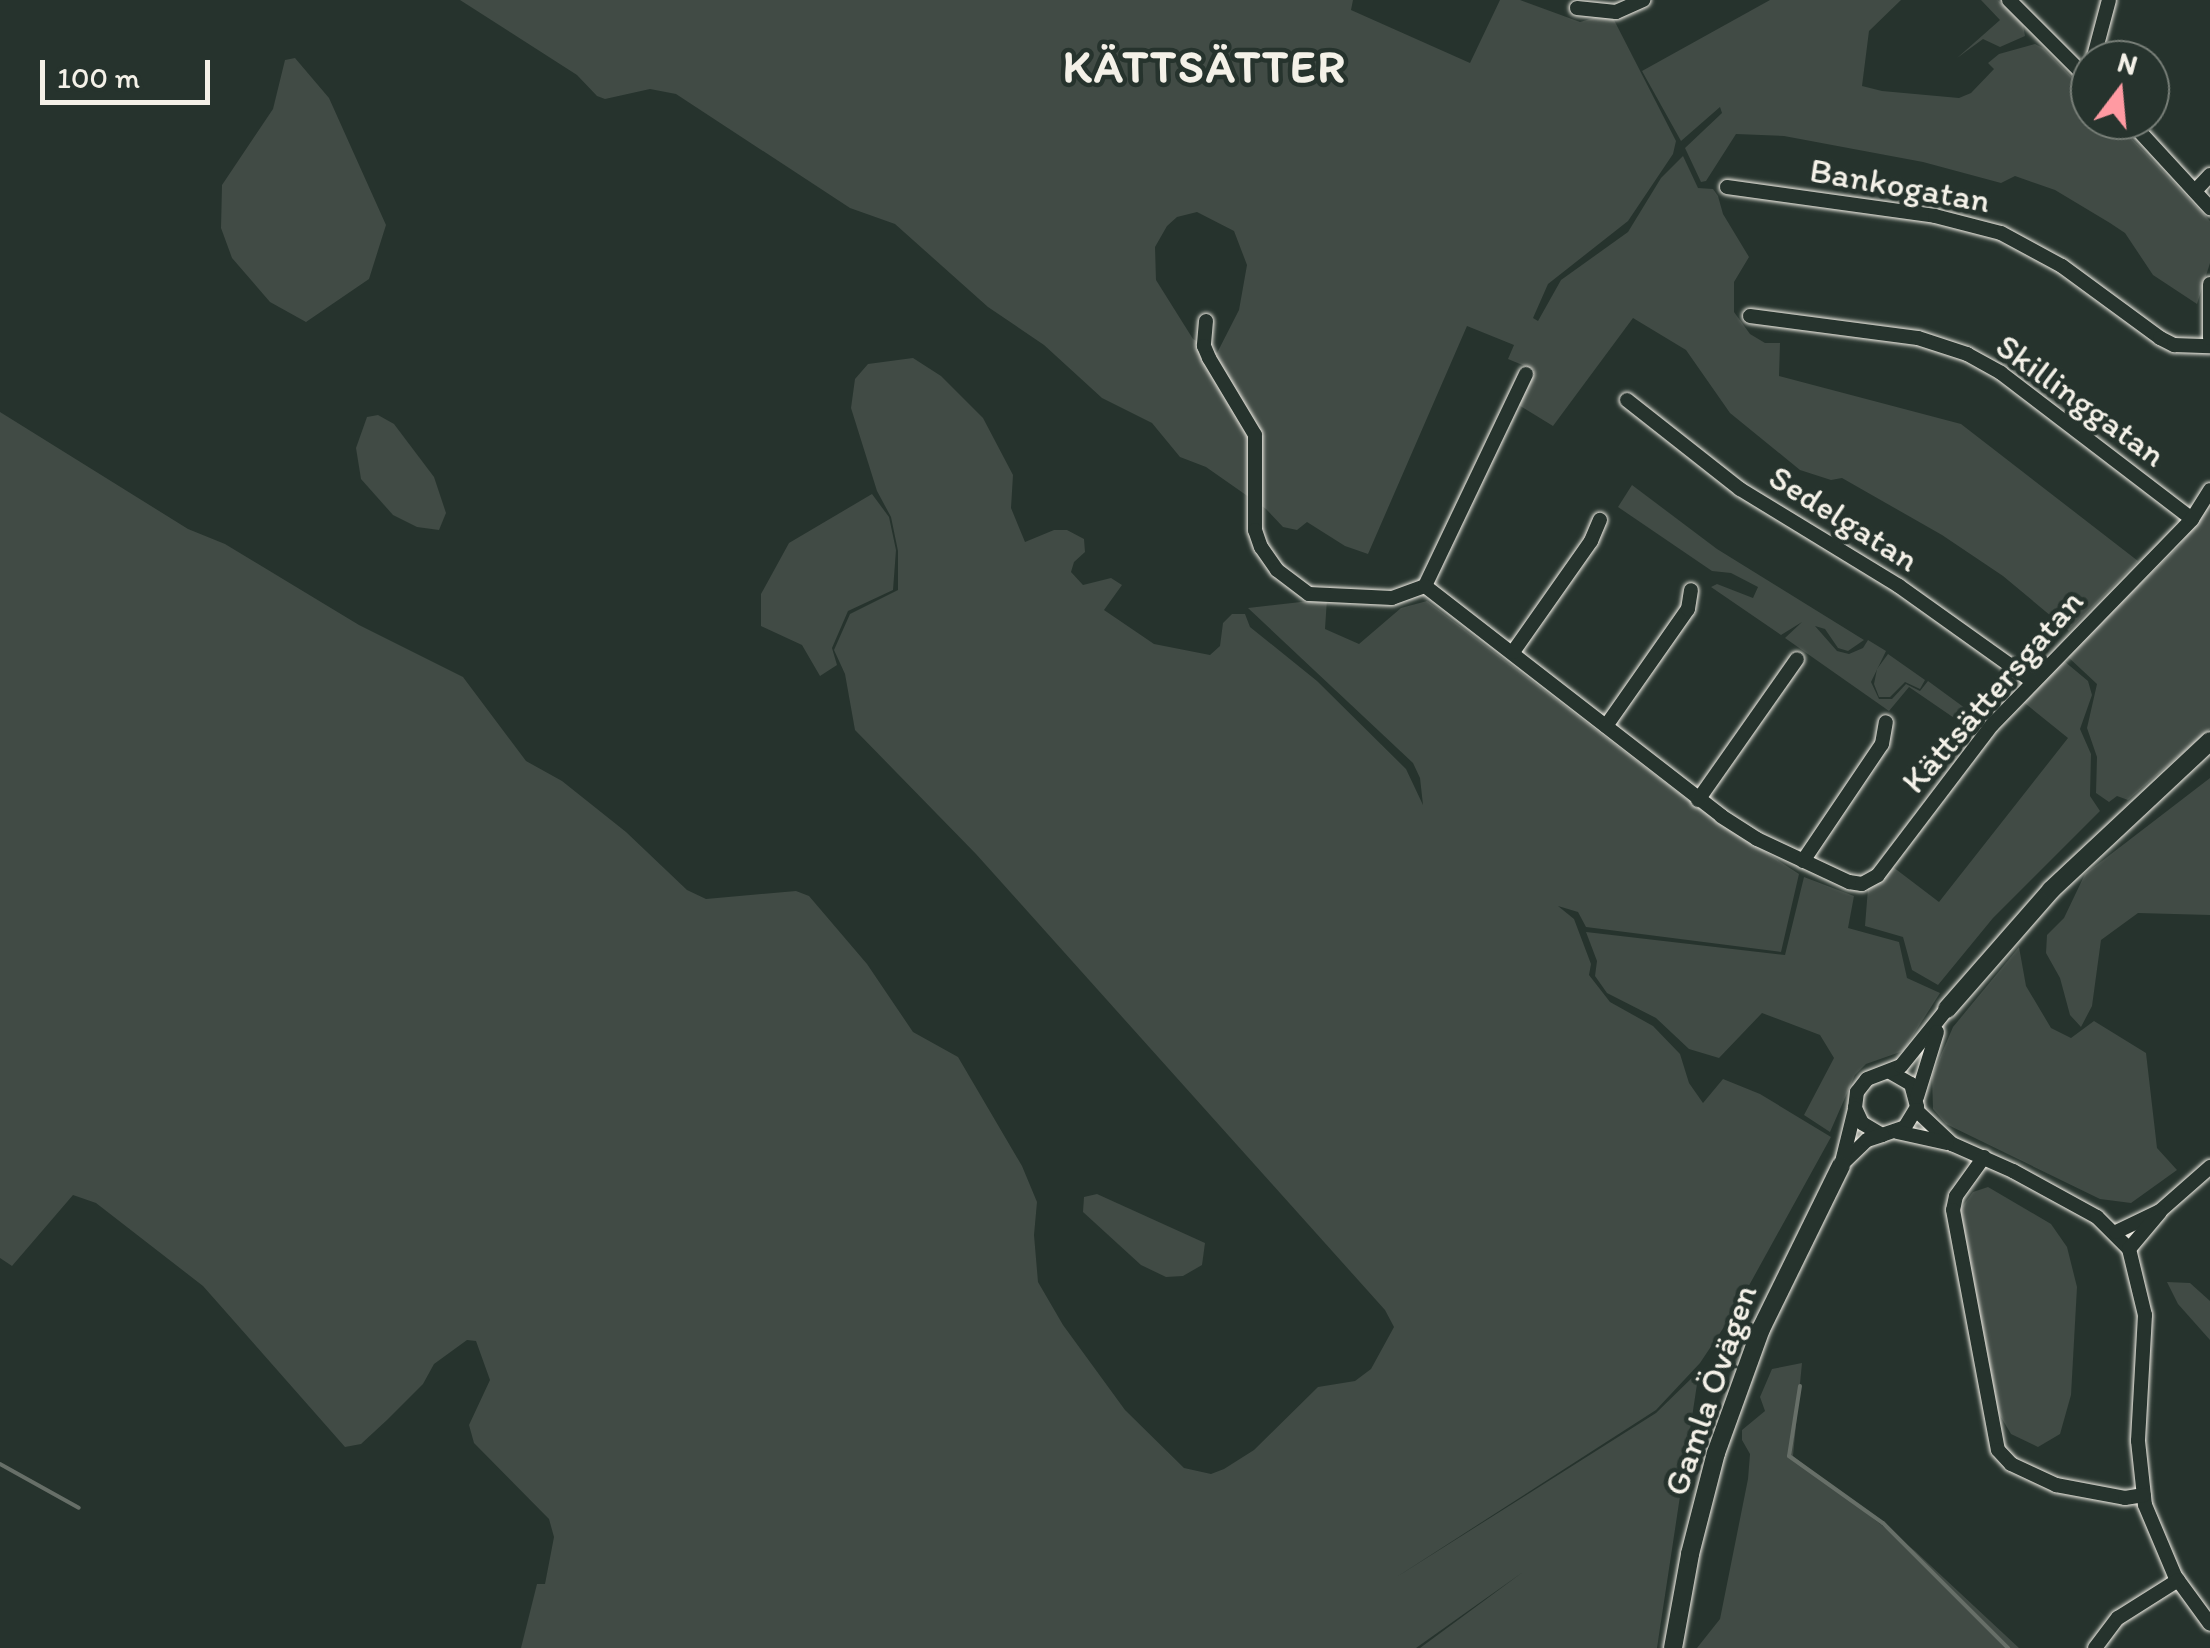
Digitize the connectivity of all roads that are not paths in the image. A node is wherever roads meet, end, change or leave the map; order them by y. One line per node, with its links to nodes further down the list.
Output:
1 (1643, 0): 4 (street)
2 (2009, 0): 6 (street)
3 (2108, 0): 5 (street)
4 (1577, 8)
5 (2098, 40)
6 (2070, 58)
7 (2148, 140): 10 (street)
8 (2210, 175): 10 (street)
9 (1727, 187): 16 (street, Bankogatan)
10 (2196, 191): 11 (street)
11 (2210, 208)
12 (2210, 284): 15 (street)
13 (1750, 316): 20 (street, Skillinggatan)
14 (1206, 321): 22 (street)
15 (2210, 338)
16 (2210, 346)
17 (1526, 374): 22 (street)
18 (1628, 400): 26 (street, Sedelgatan)
19 (2210, 490): 20 (street, Kättsättersgatan)
20 (2192, 519): 26 (street, Kättsättersgatan)
21 (1600, 520): 24 (street)
22 (1425, 586): 24 (street, Kättsättersgatan)
23 (1691, 590): 28 (street)
24 (1513, 652): 28 (street, Kättsättersgatan)
25 (1797, 659): 31 (street)
26 (2032, 681): 33 (street, Kättsättersgatan)
27 (1886, 722): 33 (street, Kättsättersgatan)
28 (1606, 726): 31 (street, Kättsättersgatan)
29 (2210, 741): 32 (main road, Gamla Övägen)
30 (2210, 758): 32 (main road, Gamla Övägen)
31 (1698, 800): 33 (street, Kättsättersgatan)
32 (2138, 809): 34 (main road, Gamla Övägen)
33 (1803, 861)
34 (1947, 1008): 35 (street, Gamla Övägen); 36 (street, Gamla Övägen)
35 (1890, 1072): 36 (street); 37 (street, Gamla Övägen)
36 (1917, 1104): 38 (street, Gamla Övägen); 39 (street)
37 (1855, 1108): 38 (street); 41 (street, Gamla Övägen)
38 (1890, 1133): 39 (street); 41 (street, Gamla Övägen)
39 (1952, 1144): 40 (street)
40 (1984, 1158): 44 (street); 46 (street)
41 (1840, 1166): 49 (main road, Gamla Övägen)
42 (2210, 1167): 43 (street)
43 (2160, 1211): 44 (street); 45 (street)
44 (2116, 1232): 45 (street)
45 (2129, 1249): 46 (street)
46 (2144, 1495): 47 (street)
47 (2178, 1580): 48 (street); 50 (street)
48 (2210, 1624)
49 (1673, 1648)
50 (2095, 1648)

